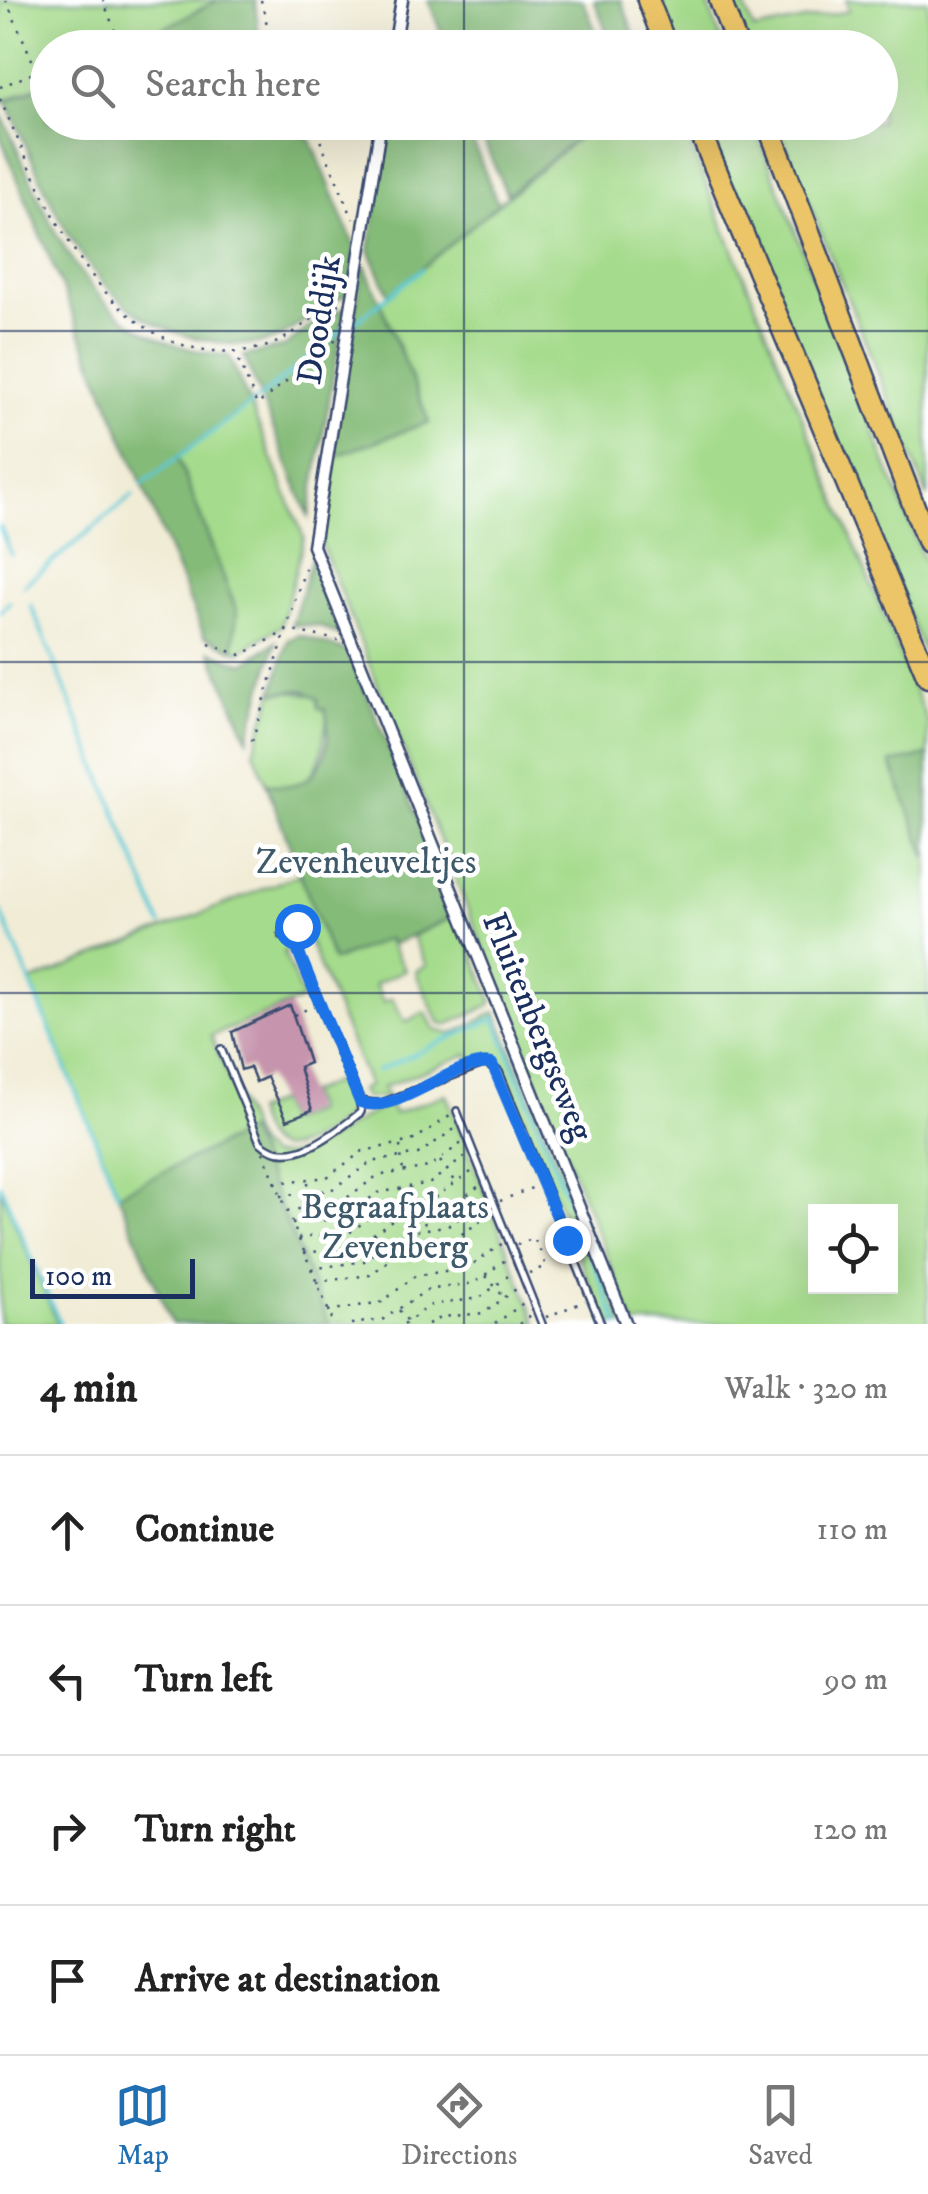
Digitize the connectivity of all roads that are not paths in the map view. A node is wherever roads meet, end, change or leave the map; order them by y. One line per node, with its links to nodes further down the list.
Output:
1 (402, 0): 4 (street)
2 (648, 0): 5 (highway)
3 (720, 0): 6 (highway)
4 (397, 30)
5 (660, 30)
6 (731, 30)
7 (378, 140): 10 (street, Dooddijk)
8 (704, 140): 12 (highway)
9 (773, 140): 11 (highway)
10 (314, 527): 19 (street, Fluitenbergseweg)
11 (928, 543)
12 (928, 677)
13 (294, 941): 15 (lane)
14 (221, 1049): 15 (lane)
15 (360, 1102): 18 (lane)
16 (457, 1111): 17 (lane)
17 (541, 1322)
18 (601, 1324)
19 (626, 1324)

